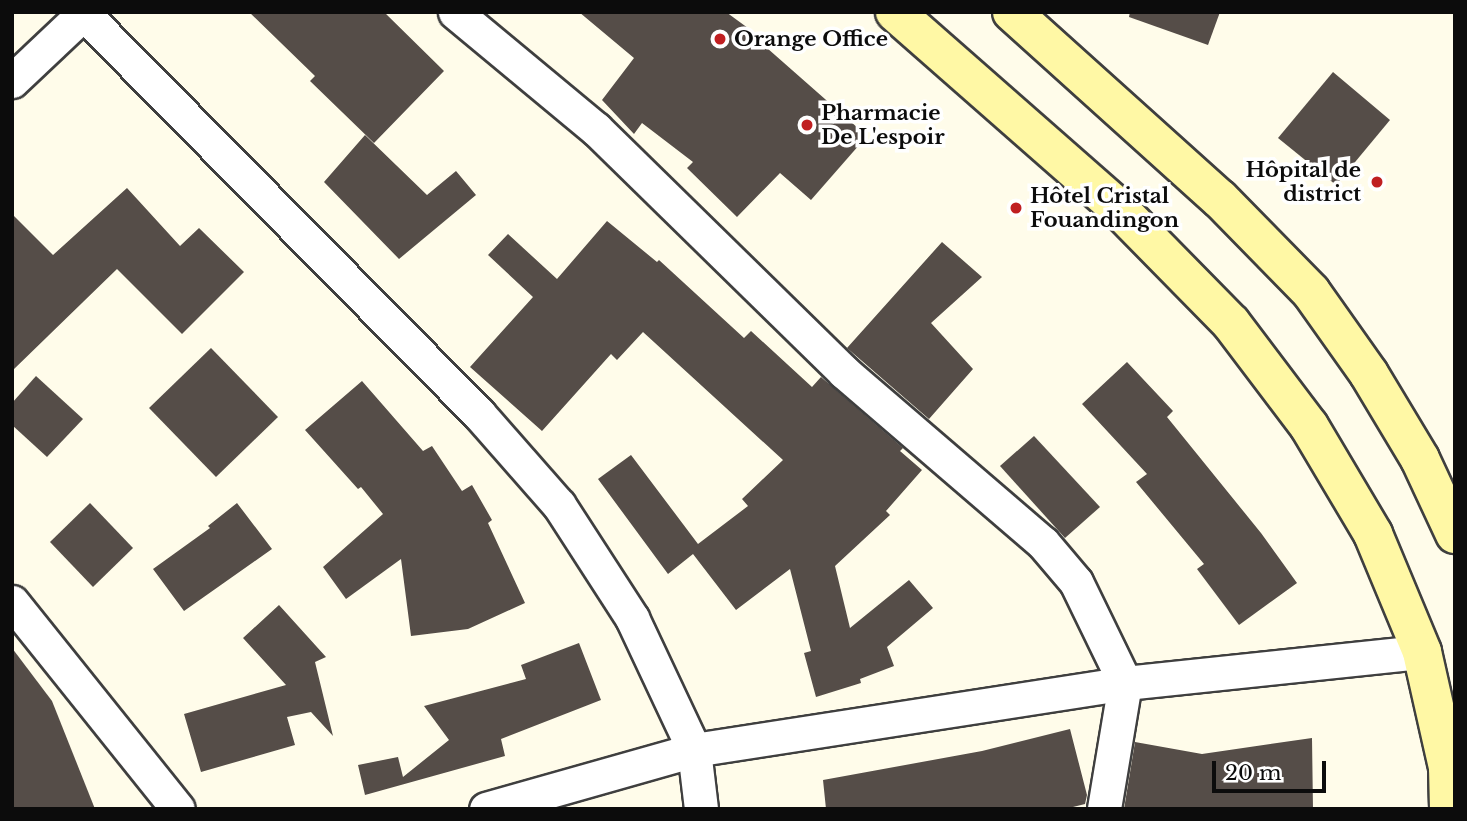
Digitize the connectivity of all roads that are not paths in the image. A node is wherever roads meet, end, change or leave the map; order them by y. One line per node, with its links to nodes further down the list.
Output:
1 (455, 12): 9 (street)
2 (895, 12): 8 (main road)
3 (1012, 12): 6 (main road)
4 (84, 13): 5 (street); 10 (street)
5 (12, 82)
6 (1455, 534)
7 (12, 602): 12 (street)
8 (1422, 652): 9 (street); 11 (main road)
9 (1125, 682): 10 (street); 15 (street)
10 (694, 750): 13 (street); 14 (street)
11 (1451, 767): 16 (main road)
12 (178, 809)
13 (486, 809)
14 (701, 809)
15 (1104, 809)
16 (1449, 809)

